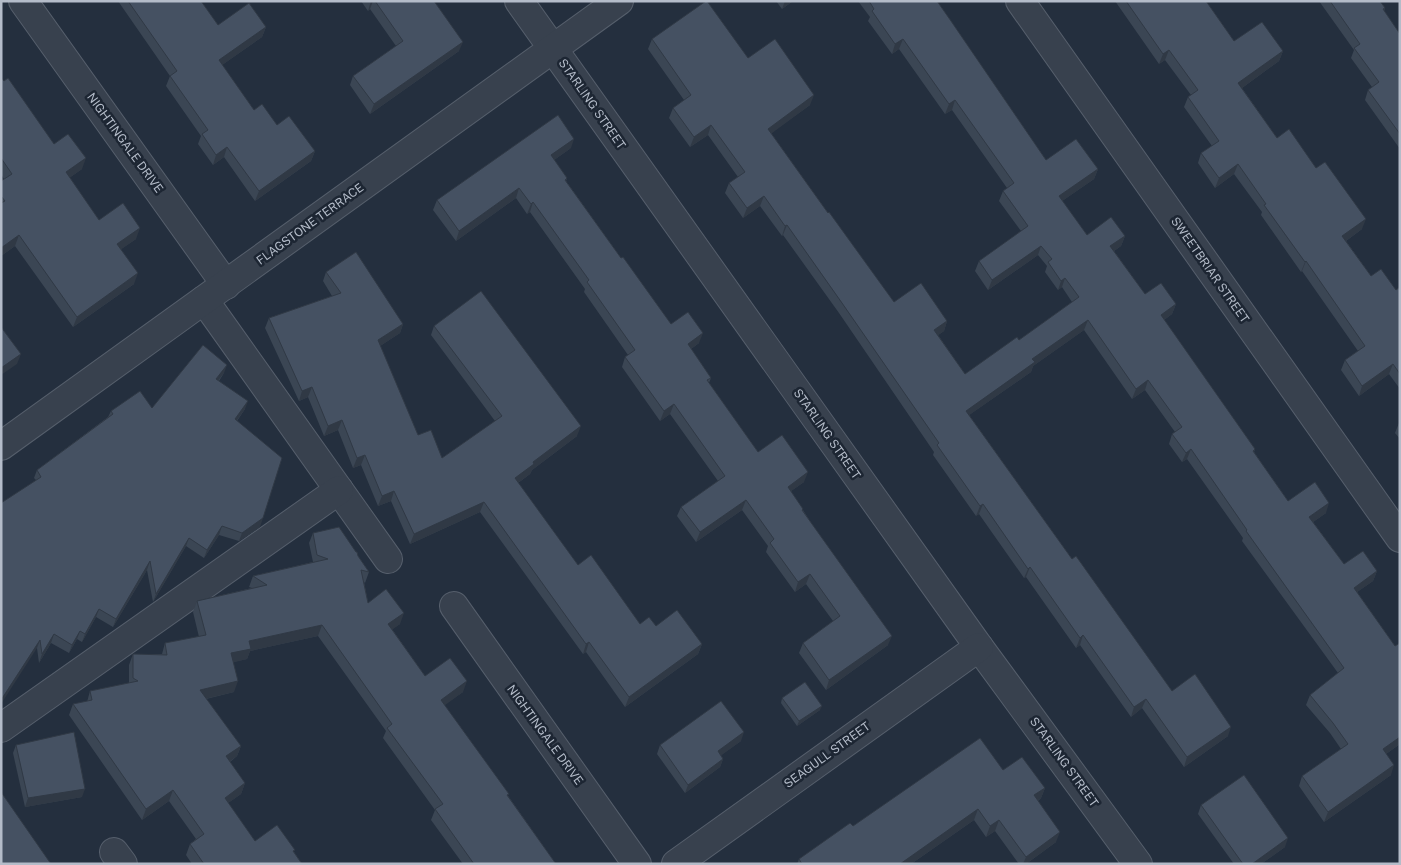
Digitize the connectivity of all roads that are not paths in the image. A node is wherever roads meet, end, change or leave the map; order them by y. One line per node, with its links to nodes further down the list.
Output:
1 (23, 1): 6 (street, NIGHTINGALE DRIVE)
2 (518, 1): 5 (street, STARLING STREET)
3 (619, 1): 5 (street, FLAGSTONE TERRACE)
4 (1020, 1): 10 (street, SWEETBRIAR STREET)
5 (552, 49): 6 (street, FLAGSTONE TERRACE); 13 (street, STARLING STREET)
6 (226, 284): 7 (street, FLAGSTONE TERRACE)
7 (204, 300): 8 (street, FLAGSTONE TERRACE); 9 (street)
8 (1, 446)
9 (339, 490): 11 (street); 14 (street)
10 (1400, 538)
11 (388, 559)
12 (454, 606): 15 (street, NIGHTINGALE DRIVE)
13 (979, 647): 16 (street, SEAGULL STREET); 17 (street, STARLING STREET)
14 (1, 728)
15 (637, 864)
16 (676, 864)
17 (1138, 864)

